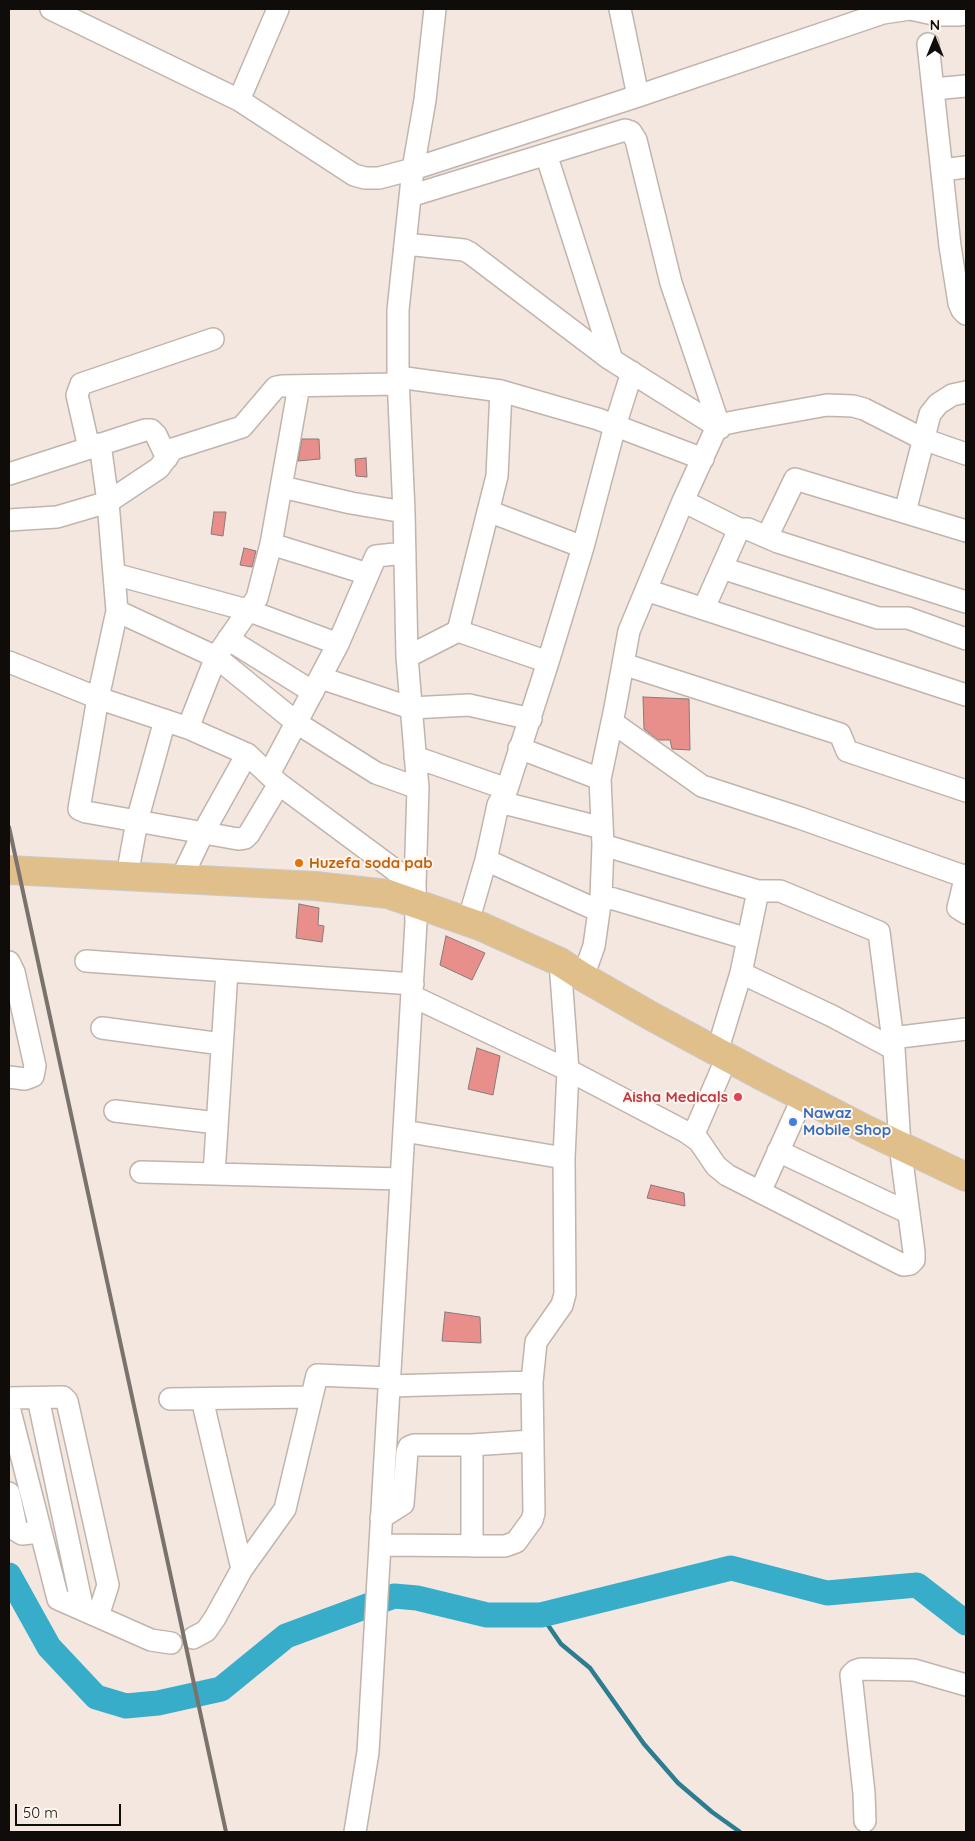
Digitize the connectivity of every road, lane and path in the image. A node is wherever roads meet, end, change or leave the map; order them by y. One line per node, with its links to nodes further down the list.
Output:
1 (51, 9): 11 (street)
2 (278, 9): 11 (street)
3 (435, 9): 14 (street)
4 (620, 9): 10 (street)
5 (921, 10): 6 (street); 10 (street)
6 (966, 14)
7 (928, 44): 9 (street)
8 (966, 86): 9 (street)
9 (933, 89): 15 (street)
10 (638, 96): 14 (street)
11 (239, 100): 14 (street)
12 (546, 154): 16 (street); 21 (street); 28 (street)
13 (966, 167): 15 (street)
14 (413, 169): 16 (street)
15 (942, 170): 18 (street)
16 (410, 196): 17 (street)
17 (405, 244): 21 (street); 23 (street)
18 (958, 245): 19 (street)
19 (966, 314)
20 (213, 339): 30 (street)
21 (612, 360): 22 (street)
22 (632, 372): 27 (street); 28 (street)
23 (398, 381): 24 (street); 25 (street); 39 (street)
24 (299, 386): 32 (street); 35 (street)
25 (501, 391): 27 (street); 38 (street)
26 (966, 392): 29 (street)
27 (615, 426): 33 (street); 46 (street)
28 (720, 428): 29 (street); 33 (street)
29 (923, 439): 31 (street); 40 (street)
30 (94, 446): 32 (street); 34 (street); 37 (street)
31 (966, 454)
32 (167, 458): 37 (street)
33 (703, 459): 36 (street)
34 (9, 474)
35 (282, 488): 39 (street); 45 (street)
36 (683, 501): 42 (street); 51 (street)
37 (108, 502): 41 (street); 49 (street)
38 (488, 511): 46 (street); 56 (street)
39 (404, 512): 47 (street)
40 (905, 512): 43 (street); 44 (street)
41 (9, 520)
42 (739, 529): 44 (street); 48 (street)
43 (966, 531)
44 (767, 537): 52 (street)
45 (271, 544): 50 (street); 55 (street)
46 (583, 547): 63 (street)
47 (405, 553): 50 (street); 61 (street)
48 (722, 568): 53 (street); 58 (street)
49 (114, 574): 54 (street); 55 (street)
50 (368, 574): 59 (street)
51 (646, 590): 53 (street); 64 (street)
52 (966, 602)
53 (704, 608): 66 (street)
54 (117, 610): 60 (street); 67 (street)
55 (247, 610): 57 (street); 59 (street)
56 (458, 631): 61 (street); 63 (street)
57 (228, 639): 60 (street); 65 (street)
58 (966, 639)
59 (338, 644): 65 (street)
60 (216, 657): 72 (street); 73 (street)
61 (407, 657): 68 (street)
62 (9, 662): 67 (street)
63 (548, 662): 69 (street)
64 (623, 664): 71 (street); 80 (street)
65 (317, 685): 68 (street); 72 (street)
66 (966, 695)
67 (98, 698): 70 (street); 82 (street)
68 (411, 708): 69 (street); 76 (street)
69 (531, 719): 74 (street)
70 (165, 720): 73 (street); 82 (street)
71 (612, 722): 78 (street); 88 (street)
72 (297, 724): 77 (street); 79 (street)
73 (188, 728): 75 (street)
74 (519, 748): 78 (street); 81 (street)
75 (247, 754): 77 (street); 83 (street)
76 (415, 757): 79 (street); 81 (street)
77 (274, 779): 83 (street); 91 (street)
78 (600, 779): 84 (street)
79 (418, 788): 91 (street)
80 (966, 790)
81 (503, 795): 84 (street); 85 (street)
82 (137, 821): 83 (street); 87 (street)
83 (203, 833): 89 (street)
84 (602, 837): 90 (street); 92 (street)
85 (486, 860): 92 (street); 94 (street)
86 (9, 870): 87 (main road)
87 (127, 876): 89 (main road)
88 (966, 876): 93 (street)
89 (181, 879): 91 (main road)
90 (758, 891): 95 (street); 106 (street)
91 (416, 894): 94 (main road); 102 (street)
92 (600, 904): 95 (street); 101 (street)
93 (966, 913)
94 (468, 922): 98 (main road)
95 (748, 939): 100 (street)
96 (86, 961): 99 (street)
97 (9, 962): 109 (street)
98 (560, 962): 101 (main road); 108 (street)
99 (227, 971): 102 (street); 105 (street)
100 (741, 973): 106 (street); 107 (street)
101 (583, 978): 107 (main road)
102 (412, 990): 108 (street); 113 (street)
103 (102, 1028): 105 (street)
104 (966, 1029): 106 (street)
105 (222, 1044): 112 (street)
106 (893, 1044): 115 (street)
107 (722, 1055): 110 (main road); 114 (street)
108 (568, 1070): 114 (street); 117 (street)
109 (9, 1077)
110 (803, 1097): 115 (main road); 116 (street)
111 (115, 1111): 112 (street)
112 (217, 1123): 119 (street)
113 (404, 1131): 117 (street); 121 (street)
114 (693, 1136): 122 (street)
115 (900, 1146): 120 (main road); 123 (street)
116 (778, 1151): 122 (street); 123 (street)
117 (564, 1158): 125 (street)
118 (141, 1172): 119 (street)
119 (214, 1174): 121 (street)
120 (966, 1177)
121 (401, 1179): 124 (street)
122 (760, 1192): 123 (street)
123 (909, 1213)
124 (389, 1382): 125 (street); 126 (street); 135 (street)
125 (532, 1382): 132 (street)
126 (310, 1397): 129 (street); 139 (street)
127 (9, 1398): 128 (street)
128 (38, 1398): 140 (street); 140 (street)
129 (202, 1399): 130 (street); 139 (street)
130 (170, 1400)
131 (9, 1407): 136 (street)
132 (531, 1441): 133 (street); 138 (street)
133 (472, 1445): 135 (street); 138 (street)
134 (9, 1493): 136 (street)
135 (381, 1518): 137 (street)
136 (40, 1532): 140 (street)
137 (380, 1545): 138 (street); 145 (street)
138 (472, 1546)
139 (242, 1569): 141 (street)
140 (91, 1613): 142 (street)
141 (193, 1638)
142 (171, 1643)
143 (966, 1685): 144 (street)
144 (865, 1821)
145 (355, 1832)

